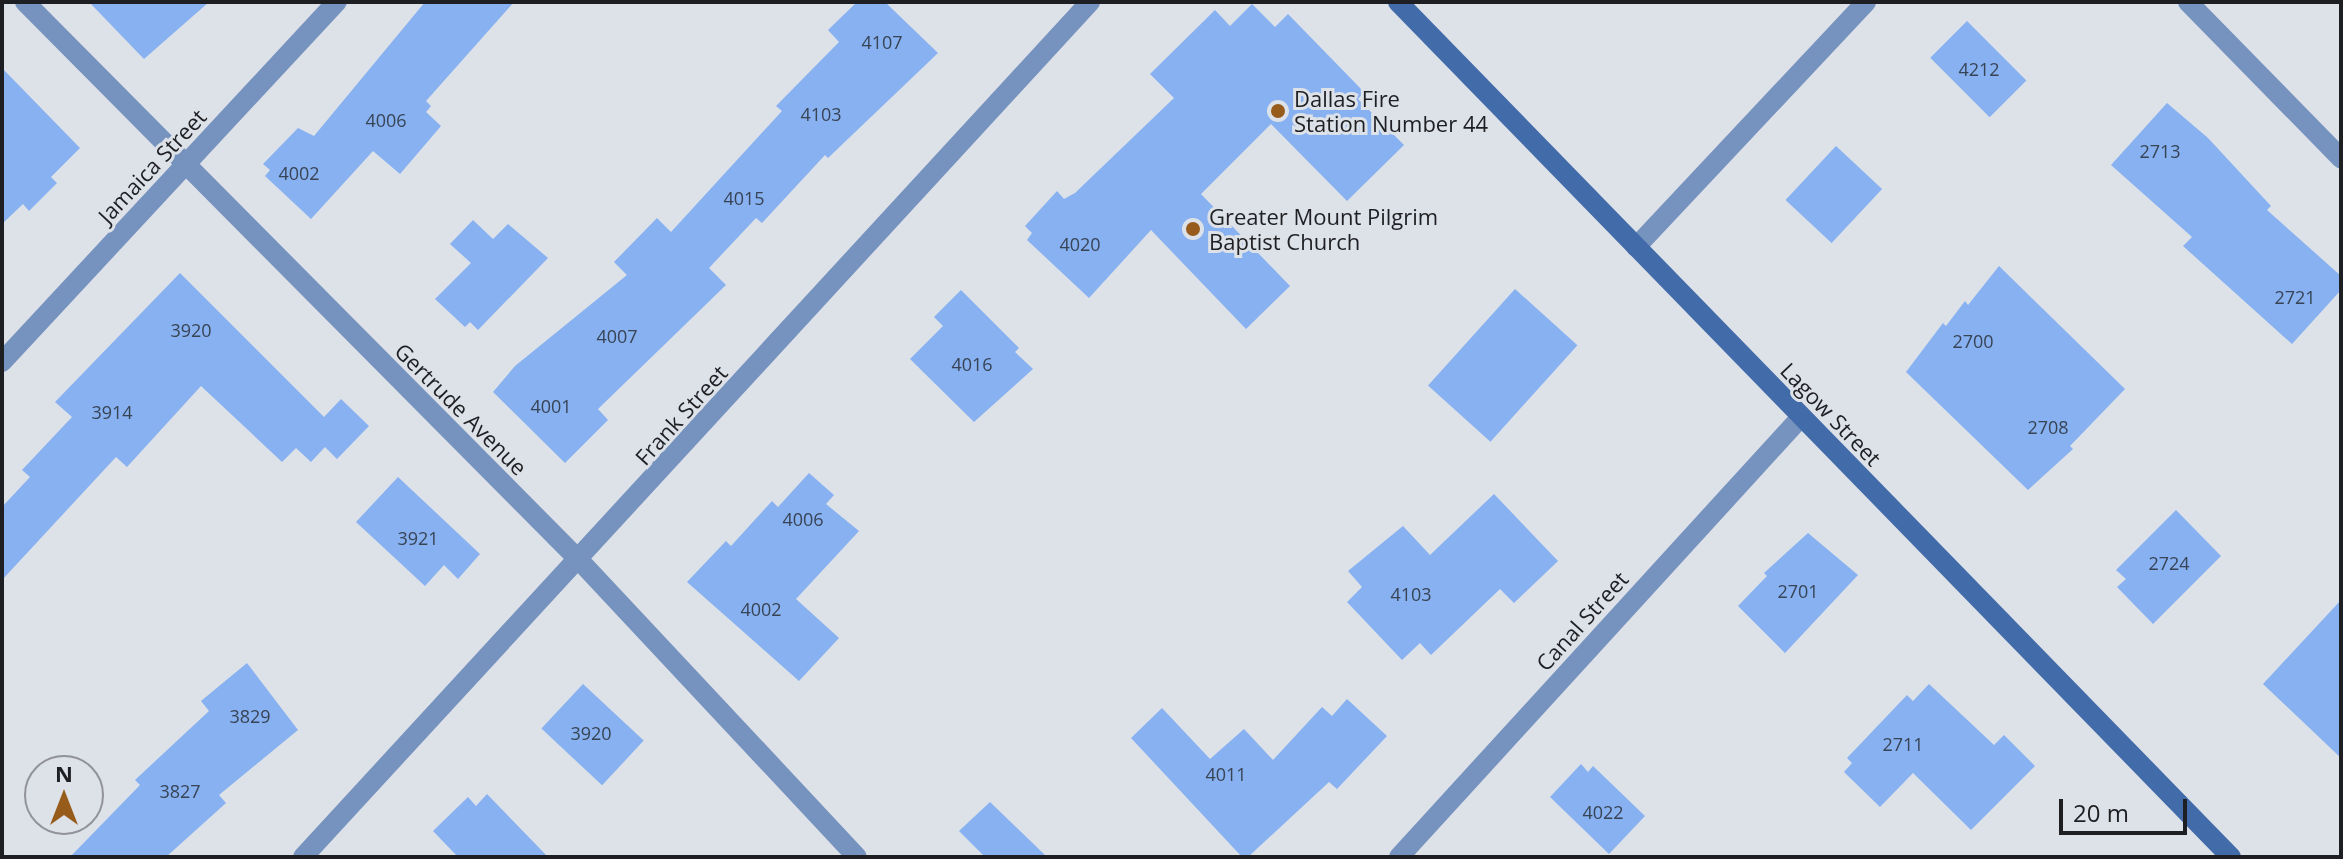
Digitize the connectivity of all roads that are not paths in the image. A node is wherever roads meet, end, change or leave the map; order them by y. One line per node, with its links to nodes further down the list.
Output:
1 (25, 2): 8 (street, Gertrude Avenue)
2 (337, 2): 8 (street, Jamaica Street)
3 (1090, 2): 12 (street, Frank Street)
4 (1398, 2): 9 (street, Lagow Street)
5 (1866, 2): 9 (street)
6 (2188, 2): 7 (street)
7 (2341, 158)
8 (185, 167): 10 (street, Jamaica Street); 12 (street, Gertrude Avenue)
9 (1636, 247): 11 (street, Lagow Street)
10 (2, 362)
11 (1801, 417): 15 (street, Canal Street); 16 (street, Lagow Street)
12 (580, 561): 13 (street, Frank Street); 14 (street, Gertrude Avenue)
13 (303, 857)
14 (857, 857)
15 (1399, 857)
16 (2231, 857)

